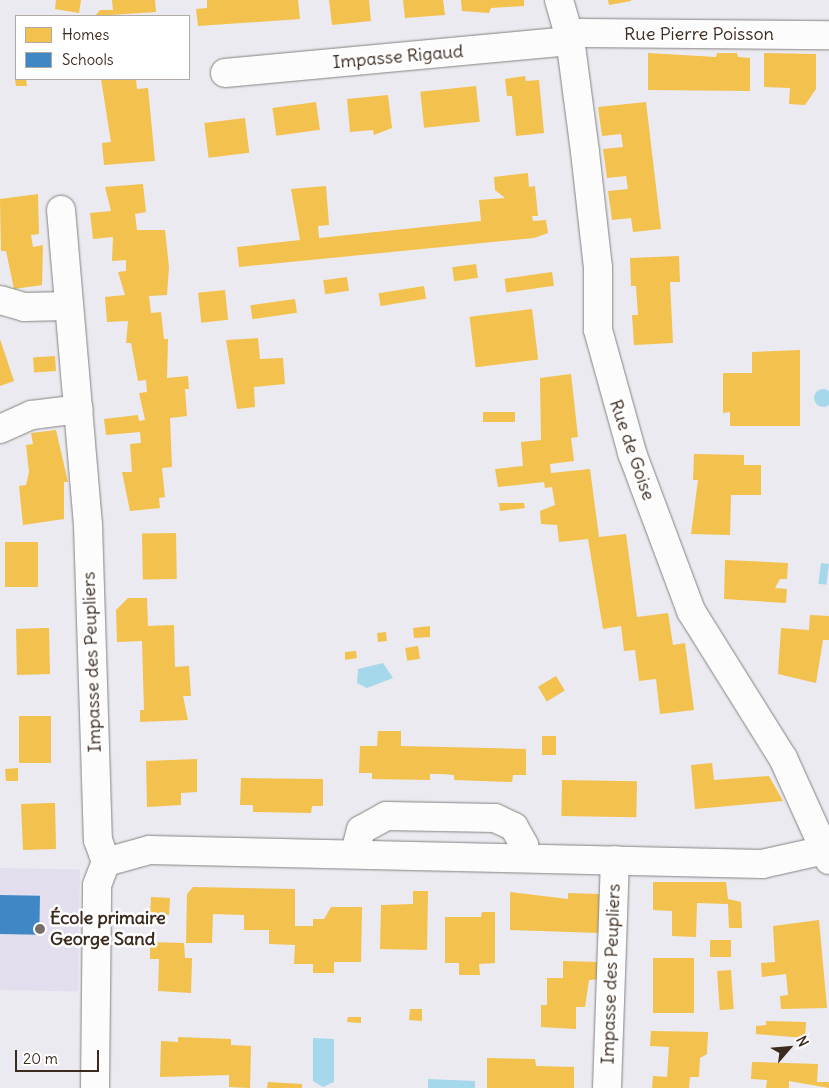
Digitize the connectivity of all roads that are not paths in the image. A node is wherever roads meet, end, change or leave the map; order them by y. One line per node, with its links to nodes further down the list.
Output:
1 (559, 0): 3 (street, Rue de Goise)
2 (829, 35): 3 (street, Rue Pierre Poisson)
3 (570, 38): 4 (street, Impasse Rigaud); 11 (street, Rue de Goise)
4 (225, 73)
5 (61, 210): 7 (street, Impasse des Peupliers)
6 (0, 300): 7 (street)
7 (68, 306): 8 (street, Impasse des Peupliers)
8 (79, 409): 9 (street); 14 (street, Impasse des Peupliers)
9 (0, 429)
10 (355, 852): 12 (street, Impasse des Peupliers); 12 (street); 14 (street, Impasse des Peupliers)
11 (827, 855): 13 (street, Impasse des Peupliers)
12 (525, 857): 13 (street, Impasse des Peupliers)
13 (615, 860): 16 (street, Impasse des Peupliers)
14 (106, 862): 15 (street)
15 (95, 1088)
16 (607, 1088)

